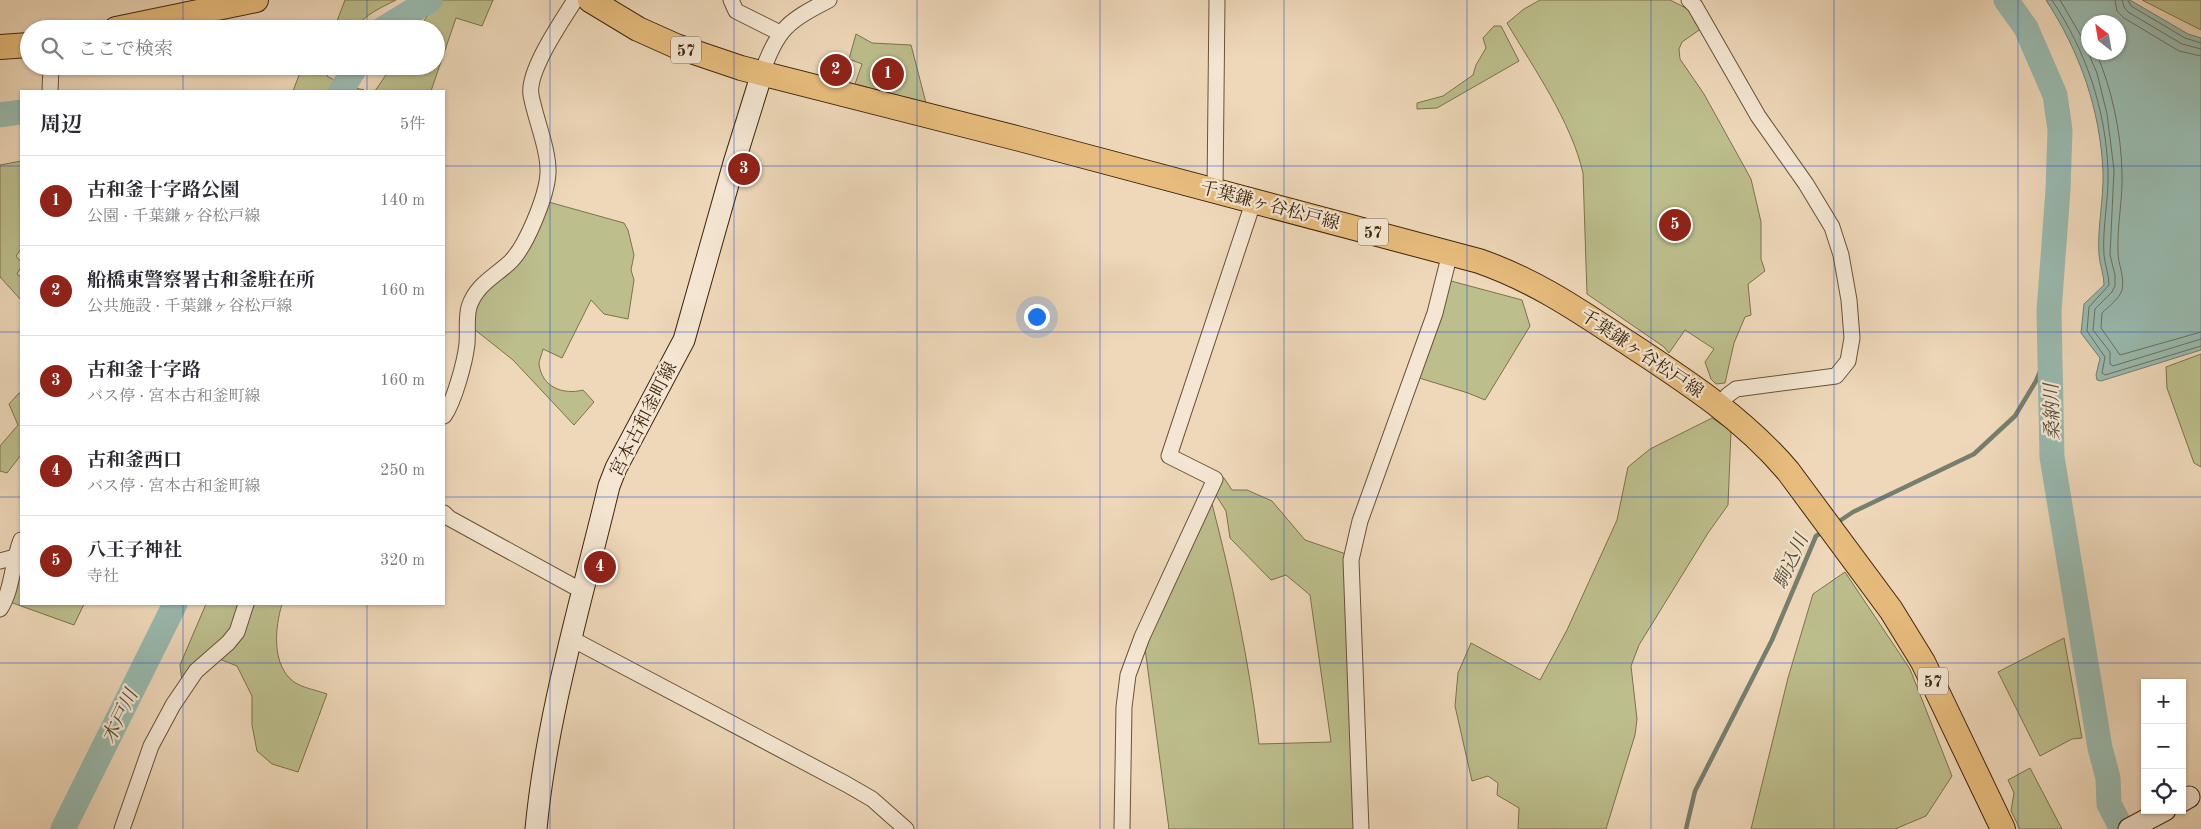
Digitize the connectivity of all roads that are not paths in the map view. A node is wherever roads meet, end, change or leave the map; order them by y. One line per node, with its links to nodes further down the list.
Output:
1 (256, 0): 8 (main road)
2 (575, 0): 19 (street)
3 (731, 0): 9 (street)
4 (829, 0): 9 (street)
5 (1217, 0): 15 (street)
6 (1689, 0): 18 (street)
7 (598, 2): 12 (main road, 千葉鎌ヶ谷松戸線 / 57)
8 (159, 20)
9 (780, 33): 12 (street)
10 (20, 46): 11 (main road)
11 (0, 47)
12 (762, 73): 15 (main road, 千葉鎌ヶ谷松戸線 / 57); 24 (street, 宮本古和釜町線)
13 (51, 75): 14 (street)
14 (50, 90)
15 (1215, 190): 16 (main road, 千葉鎌ヶ谷松戸線 / 57)
16 (1254, 200): 17 (main road, 千葉鎌ヶ谷松戸線 / 57); 32 (street)
17 (1450, 253): 18 (main road, 千葉鎌ヶ谷松戸線 / 57); 33 (street)
18 (1719, 405): 34 (main road, 千葉鎌ヶ谷松戸線 / 57)
19 (445, 413)
20 (445, 514): 24 (street)
21 (20, 543): 22 (street)
22 (15, 557): 23 (street); 26 (street)
23 (0, 561)
24 (584, 592): 27 (street, 宮本古和釜町線)
25 (246, 605): 29 (street)
26 (0, 609)
27 (572, 639): 30 (street, 宮本古和釜町線); 31 (street)
28 (2158, 814): 35 (street)
29 (122, 829)
30 (536, 829)
31 (906, 829)
32 (1122, 829)
33 (1361, 829)
34 (2003, 829)
35 (2129, 829)

